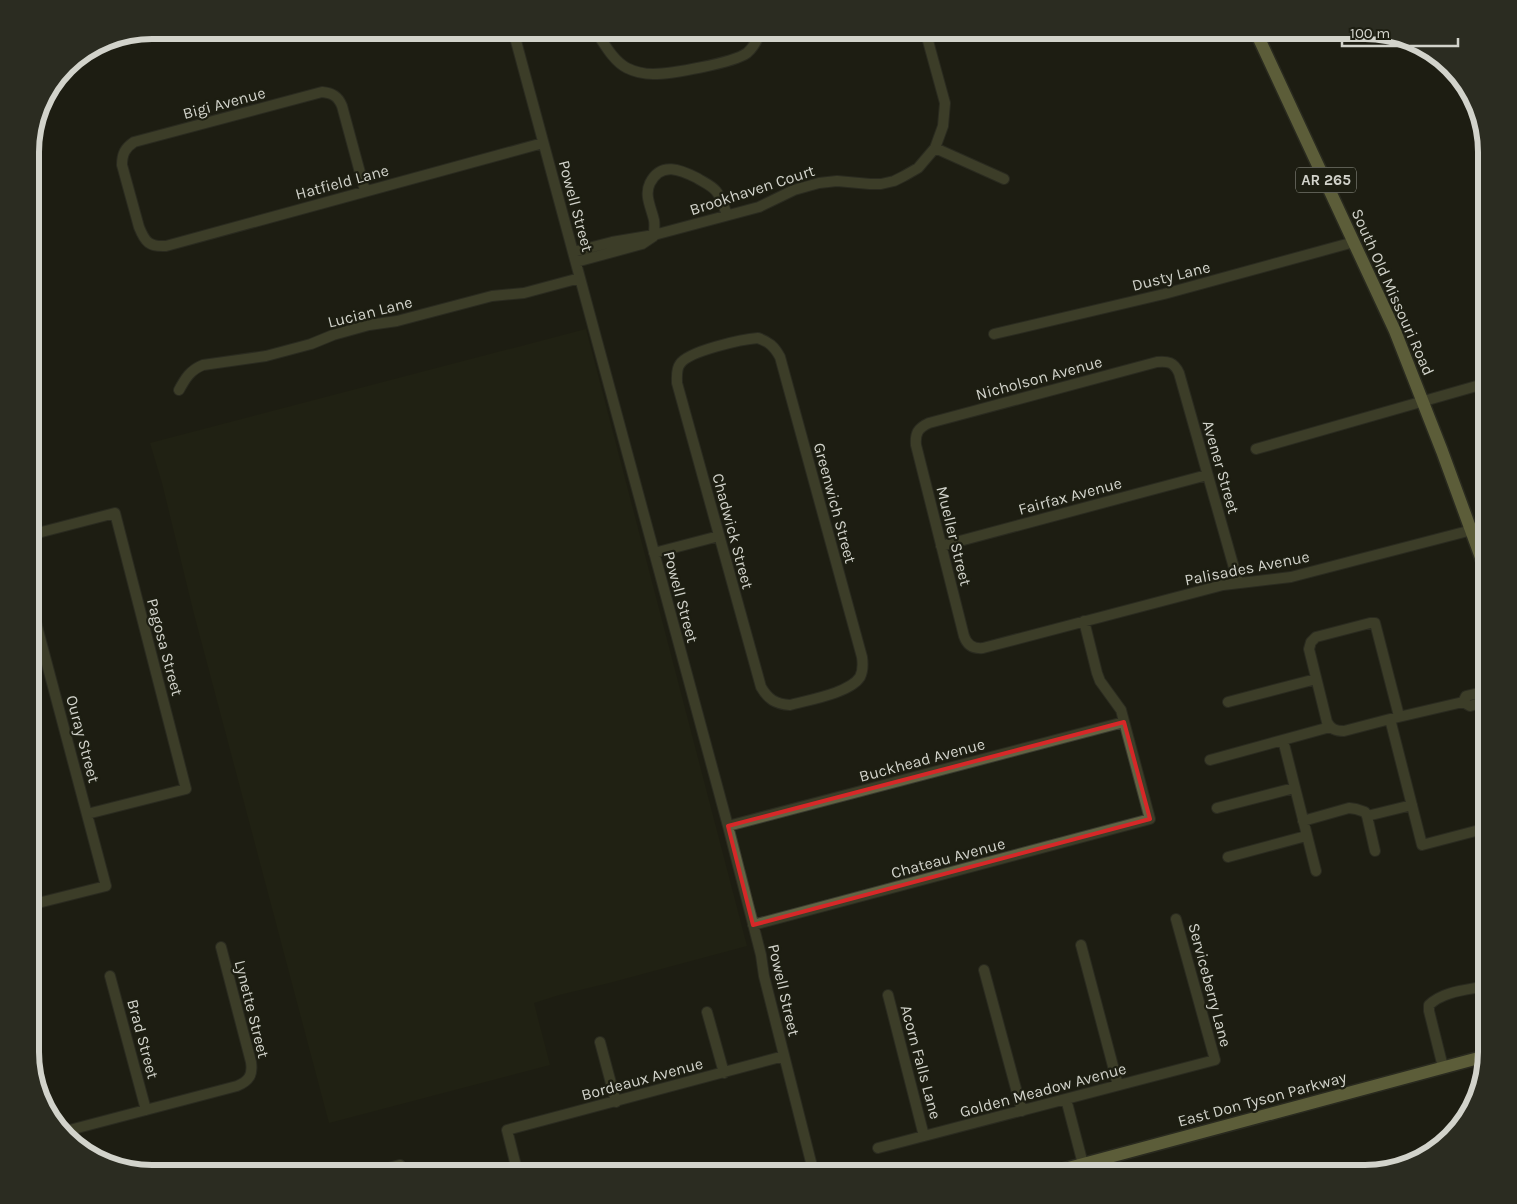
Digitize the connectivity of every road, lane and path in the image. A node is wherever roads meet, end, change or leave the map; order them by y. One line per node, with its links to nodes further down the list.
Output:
1 (515, 39): 6 (street, Powell Street)
2 (601, 39): 3 (street)
3 (756, 39)
4 (927, 39): 7 (street, Brookhaven Court)
5 (1259, 39): 12 (main road, South Old Missouri Road / AR 265)
6 (543, 143): 9 (street, Hatfield Lane); 14 (street, Powell Street)
7 (935, 148): 8 (street); 10 (street, Brookhaven Court)
8 (1004, 179)
9 (366, 191): 13 (street, Hatfield Lane); 13 (street, Bigi Avenue)
10 (727, 216): 11 (street, Brookhaven Court); 11 (street)
11 (654, 235): 14 (street, Brookhaven Court)
12 (1354, 242): 16 (street, Dusty Lane); 21 (main road, South Old Missouri Road / AR 265)
13 (148, 243)
14 (574, 257): 15 (street, Powell Street)
15 (580, 278): 20 (street, Lucian Lane); 30 (street, Powell Street)
16 (994, 334)
17 (769, 342): 27 (street, Chadwick Street); 37 (street, Greenwich Street)
18 (1171, 362): 22 (street, Nicholson Avenue); 24 (street, Avener Street)
19 (1478, 386): 21 (street)
20 (179, 390)
21 (1423, 401): 23 (street); 25 (main road, South Old Missouri Road / AR 265)
22 (917, 431): 28 (street, Mueller Street)
23 (1256, 449)
24 (1208, 475): 28 (street, Fairfax Avenue); 31 (street, Avener Street)
25 (1472, 530): 29 (main road, South Old Missouri Road / AR 265); 31 (street, Palisades Avenue)
26 (39, 533): 49 (street, Pagosa Street)
27 (719, 536): 30 (street); 37 (street, Chadwick Street)
28 (941, 546): 34 (street, Mueller Street)
29 (1478, 548)
30 (654, 553): 52 (street, Powell Street)
31 (1238, 582): 32 (street, Palisades Avenue)
32 (1084, 621): 34 (street, Palisades Avenue); 42 (street)
33 (39, 634): 49 (street, Ouray Street)
34 (970, 646)
35 (1316, 679): 38 (street); 41 (street); 43 (street)
36 (1478, 693): 39 (street)
37 (772, 701)
38 (1228, 702)
39 (1463, 702): 40 (street); 41 (street)
40 (1478, 704)
41 (1394, 718): 43 (street); 47 (street)
42 (1124, 722): 52 (street, Buckhead Avenue); 60 (street, Chateau Avenue)
43 (1330, 727): 44 (street)
44 (1283, 740): 45 (street); 46 (street)
45 (1210, 760)
46 (1294, 788): 48 (street); 51 (street)
47 (1412, 805): 50 (street); 53 (street)
48 (1217, 808)
49 (87, 814): 58 (street, Ouray Street)
50 (1367, 816): 51 (street); 55 (street)
51 (1303, 821): 54 (street)
52 (728, 826): 60 (street, Powell Street)
53 (1478, 830)
54 (1306, 836): 56 (street); 57 (street)
55 (1375, 851)
56 (1228, 857)
57 (1316, 872)
58 (39, 903)
59 (1176, 919): 71 (street, Serviceberry Lane)
60 (753, 925): 69 (street, Powell Street)
61 (1080, 945): 74 (street)
62 (221, 947): 77 (street, Lynette Street)
63 (984, 970): 78 (street)
64 (110, 976): 77 (street, Brad Street)
65 (1478, 988): 72 (street)
66 (888, 995): 80 (street, Acorn Falls Lane)
67 (707, 1012): 73 (street)
68 (600, 1042): 76 (street)
69 (784, 1056): 73 (street, Bordeaux Avenue); 84 (street, Powell Street)
70 (1478, 1058): 72 (main road, East Don Tyson Parkway)
71 (1215, 1060): 74 (street, Golden Meadow Avenue)
72 (1443, 1067): 82 (main road, East Don Tyson Parkway)
73 (724, 1073): 76 (street, Bordeaux Avenue)
74 (1118, 1086): 75 (street, Golden Meadow Avenue)
75 (1066, 1099): 78 (street, Golden Meadow Avenue); 82 (street)
76 (616, 1102): 83 (street, Bordeaux Avenue)
77 (146, 1110): 79 (street)
78 (1022, 1111): 80 (street, Golden Meadow Avenue)
79 (70, 1130)
80 (924, 1136): 81 (street, Golden Meadow Avenue)
81 (878, 1148)
82 (1084, 1164): 85 (main road, East Don Tyson Parkway)
83 (516, 1165)
84 (812, 1165)
85 (1080, 1165)

